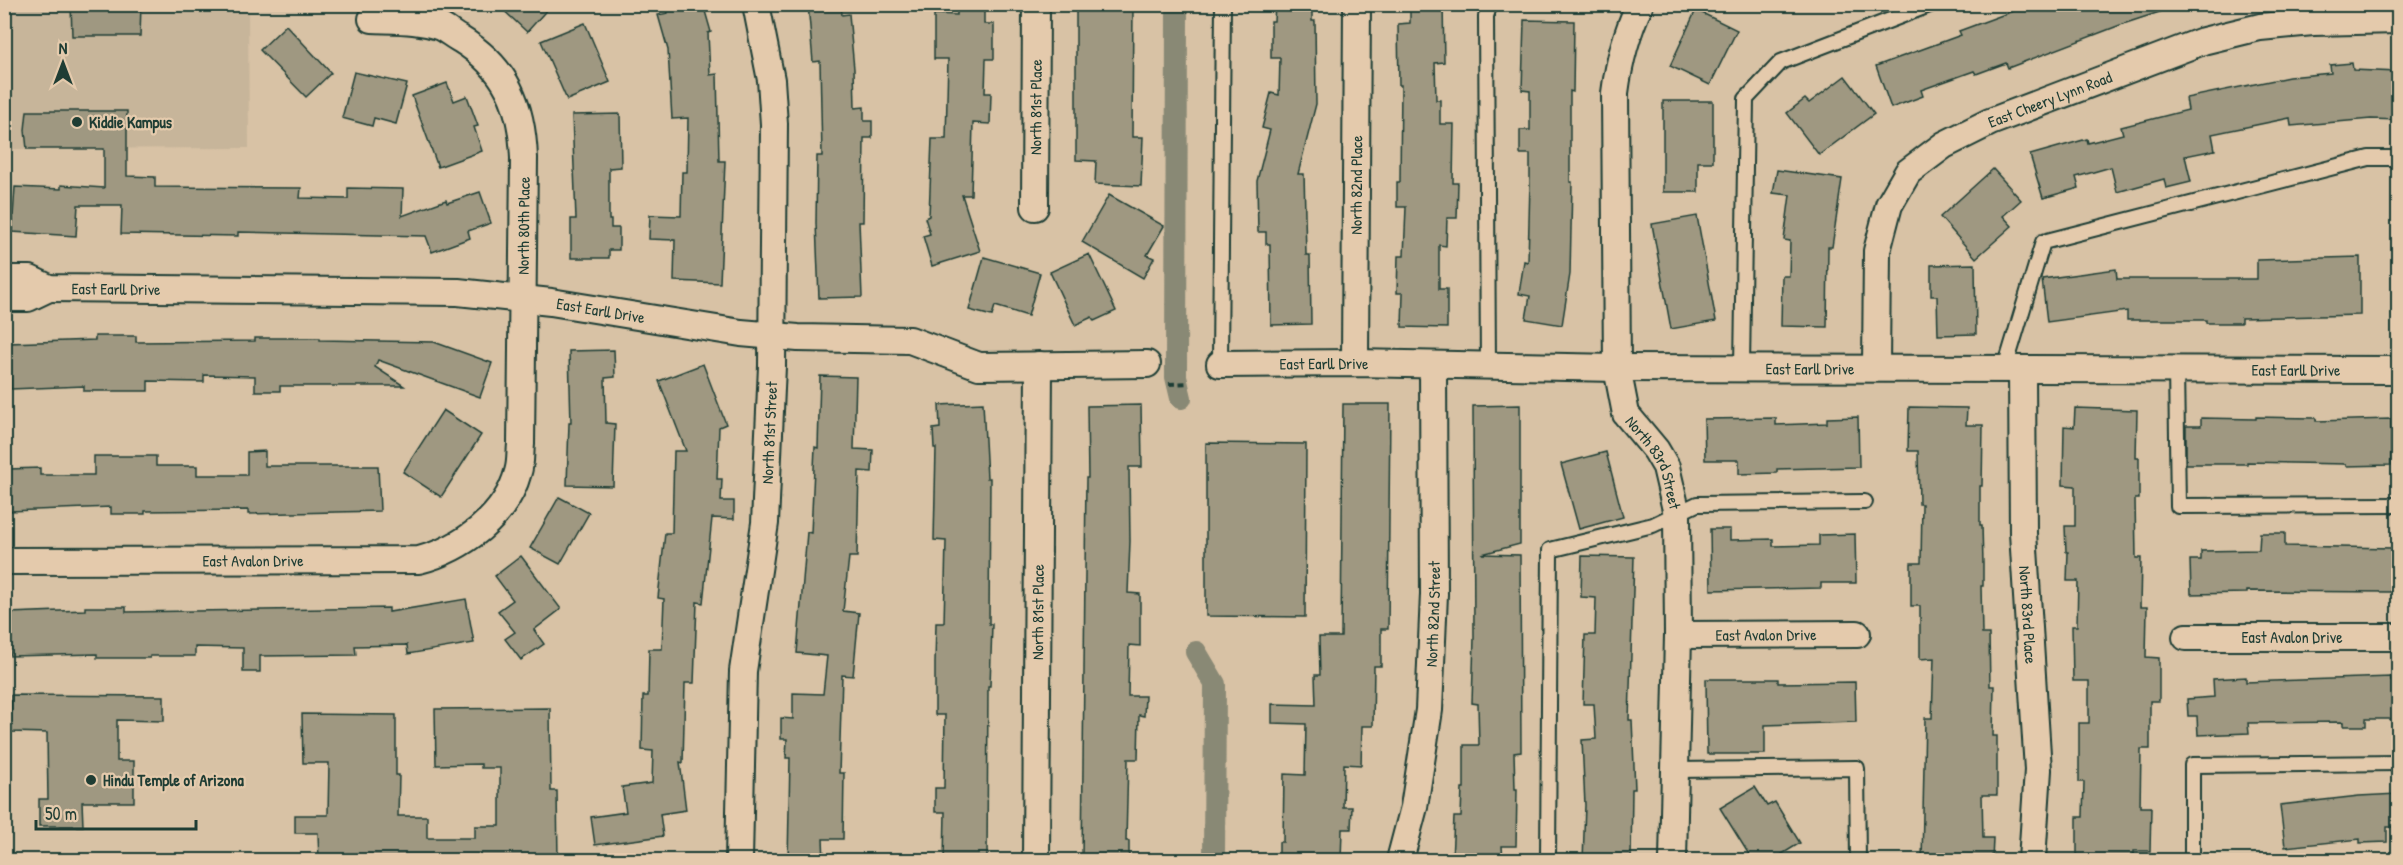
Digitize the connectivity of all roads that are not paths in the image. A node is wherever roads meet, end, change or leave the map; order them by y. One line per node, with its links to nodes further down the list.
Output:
1 (756, 4): 16 (street, North 81st Street)
2 (1036, 4): 11 (street, North 81st Place)
3 (1222, 4): 19 (lane)
4 (1358, 4): 17 (street, North 82nd Place)
5 (1490, 4): 22 (lane)
6 (1640, 4): 25 (street, North 83rd Street)
7 (1932, 4): 23 (lane)
8 (372, 19): 15 (street, North 80th Place)
9 (2398, 20): 24 (street, East Cheery Lynn Road)
10 (2398, 158): 26 (lane)
11 (1035, 207)
12 (4, 279): 13 (street, East Earll Drive)
13 (49, 288): 14 (street, East Earll Drive); 15 (street, East Earll Drive)
14 (4, 298)
15 (524, 298): 16 (street, East Earll Drive); 32 (street, North 80th Place)
16 (773, 336): 21 (street, East Earll Drive); 40 (street, North 81st Street)
17 (1355, 363): 19 (street, East Earll Drive); 20 (street, East Earll Drive)
18 (1147, 364): 21 (street, East Earll Drive)
19 (1220, 364)
20 (1433, 364): 22 (street, East Earll Drive); 42 (street, North 82nd Street)
21 (1039, 365): 41 (street, North 81st Place)
22 (1488, 366): 25 (street, East Earll Drive)
23 (1742, 367): 24 (street, East Earll Drive); 25 (street, East Earll Drive)
24 (1876, 367): 26 (street, East Earll Drive)
25 (1617, 368): 31 (street, North 83rd Street)
26 (2014, 369): 27 (street, East Earll Drive); 46 (street, North 83rd Place)
27 (2176, 369): 28 (street, East Earll Drive); 30 (lane)
28 (2398, 370)
29 (1865, 502): 31 (lane)
30 (2398, 505)
31 (1677, 514): 35 (street, North 83rd Street); 43 (lane)
32 (489, 521): 33 (street, East Avalon Drive)
33 (4, 561)
34 (1857, 634): 35 (street, East Avalon Drive)
35 (1678, 635): 39 (street, North 83rd Street)
36 (2186, 637): 37 (street, East Avalon Drive)
37 (2398, 637)
38 (2398, 763): 47 (lane)
39 (1675, 770): 44 (street, North 83rd Street); 45 (lane)
40 (739, 861)
41 (1036, 861)
42 (1400, 861)
43 (1548, 861)
44 (1673, 861)
45 (1858, 861)
46 (2032, 861)
47 (2192, 861)

